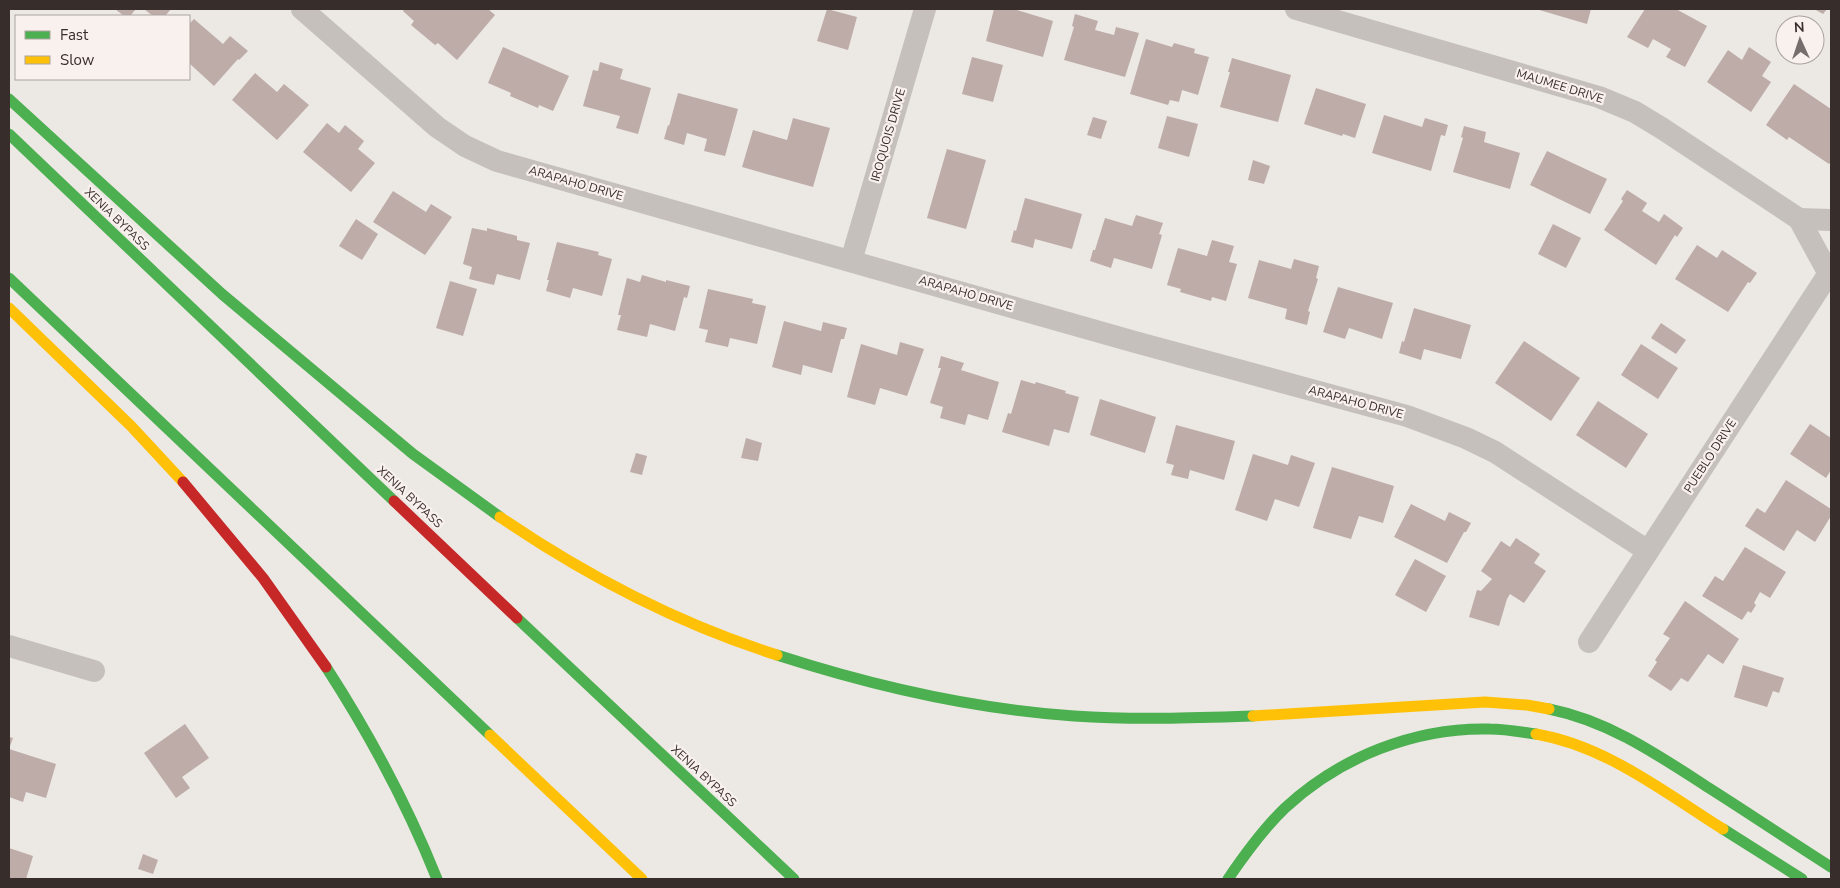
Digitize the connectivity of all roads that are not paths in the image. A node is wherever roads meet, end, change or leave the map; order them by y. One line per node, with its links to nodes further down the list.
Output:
1 (302, 9): 8 (street, ARAPAHO DRIVE)
2 (924, 9): 8 (street, IROQUOIS DRIVE)
3 (1296, 9): 6 (street, MAUMEE DRIVE)
4 (9, 99): 16 (highway)
5 (9, 134): 19 (highway, XENIA BYPASS)
6 (1799, 219): 7 (street); 9 (street, MAUMEE DRIVE)
7 (1831, 220)
8 (851, 260): 12 (street, ARAPAHO DRIVE)
9 (1830, 273): 12 (street, PUEBLO DRIVE)
10 (9, 278): 18 (highway)
11 (9, 308): 17 (highway)
12 (1648, 551): 13 (street, PUEBLO DRIVE)
13 (1589, 642)
14 (9, 646): 15 (street)
15 (94, 672)
16 (1831, 867)
17 (437, 879)
18 (642, 879)
19 (794, 879)
20 (1228, 879): 21 (highway)
21 (1802, 879)

